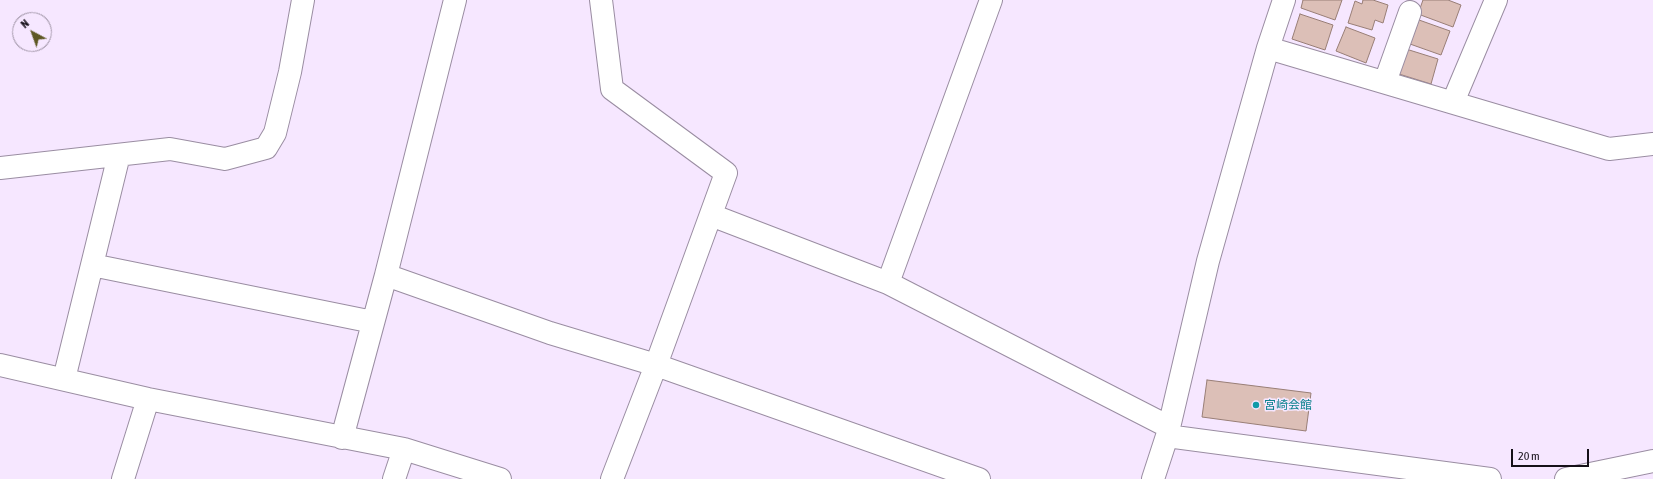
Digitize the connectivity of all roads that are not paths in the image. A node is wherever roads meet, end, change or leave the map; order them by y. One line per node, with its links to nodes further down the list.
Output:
1 (303, 0): 12 (street)
2 (455, 0): 16 (street)
3 (601, 0): 14 (street)
4 (991, 0): 17 (street)
5 (1284, 0): 8 (street)
6 (1496, 0): 10 (street)
7 (1410, 12): 9 (street)
8 (1268, 48): 9 (street); 23 (street)
9 (1385, 82): 10 (street)
10 (1453, 102): 11 (street)
11 (1653, 144)
12 (119, 155): 13 (street); 15 (street)
13 (0, 168)
14 (711, 215): 17 (street); 20 (street)
15 (92, 265): 18 (street); 21 (street)
16 (386, 275): 18 (street); 20 (street)
17 (888, 283): 23 (street)
18 (373, 322): 24 (street)
19 (0, 365): 21 (street)
20 (656, 365): 31 (street); 32 (street)
21 (64, 379): 22 (street)
22 (148, 399): 24 (street); 28 (street)
23 (1168, 431): 27 (street); 33 (street)
24 (342, 438): 25 (street)
25 (404, 449): 29 (street); 30 (street)
26 (1653, 461): 35 (street)
27 (1427, 475): 34 (street)
28 (123, 479)
29 (394, 479)
30 (500, 479)
31 (612, 479)
32 (979, 479)
33 (1153, 479)
34 (1490, 479)
35 (1566, 479)

